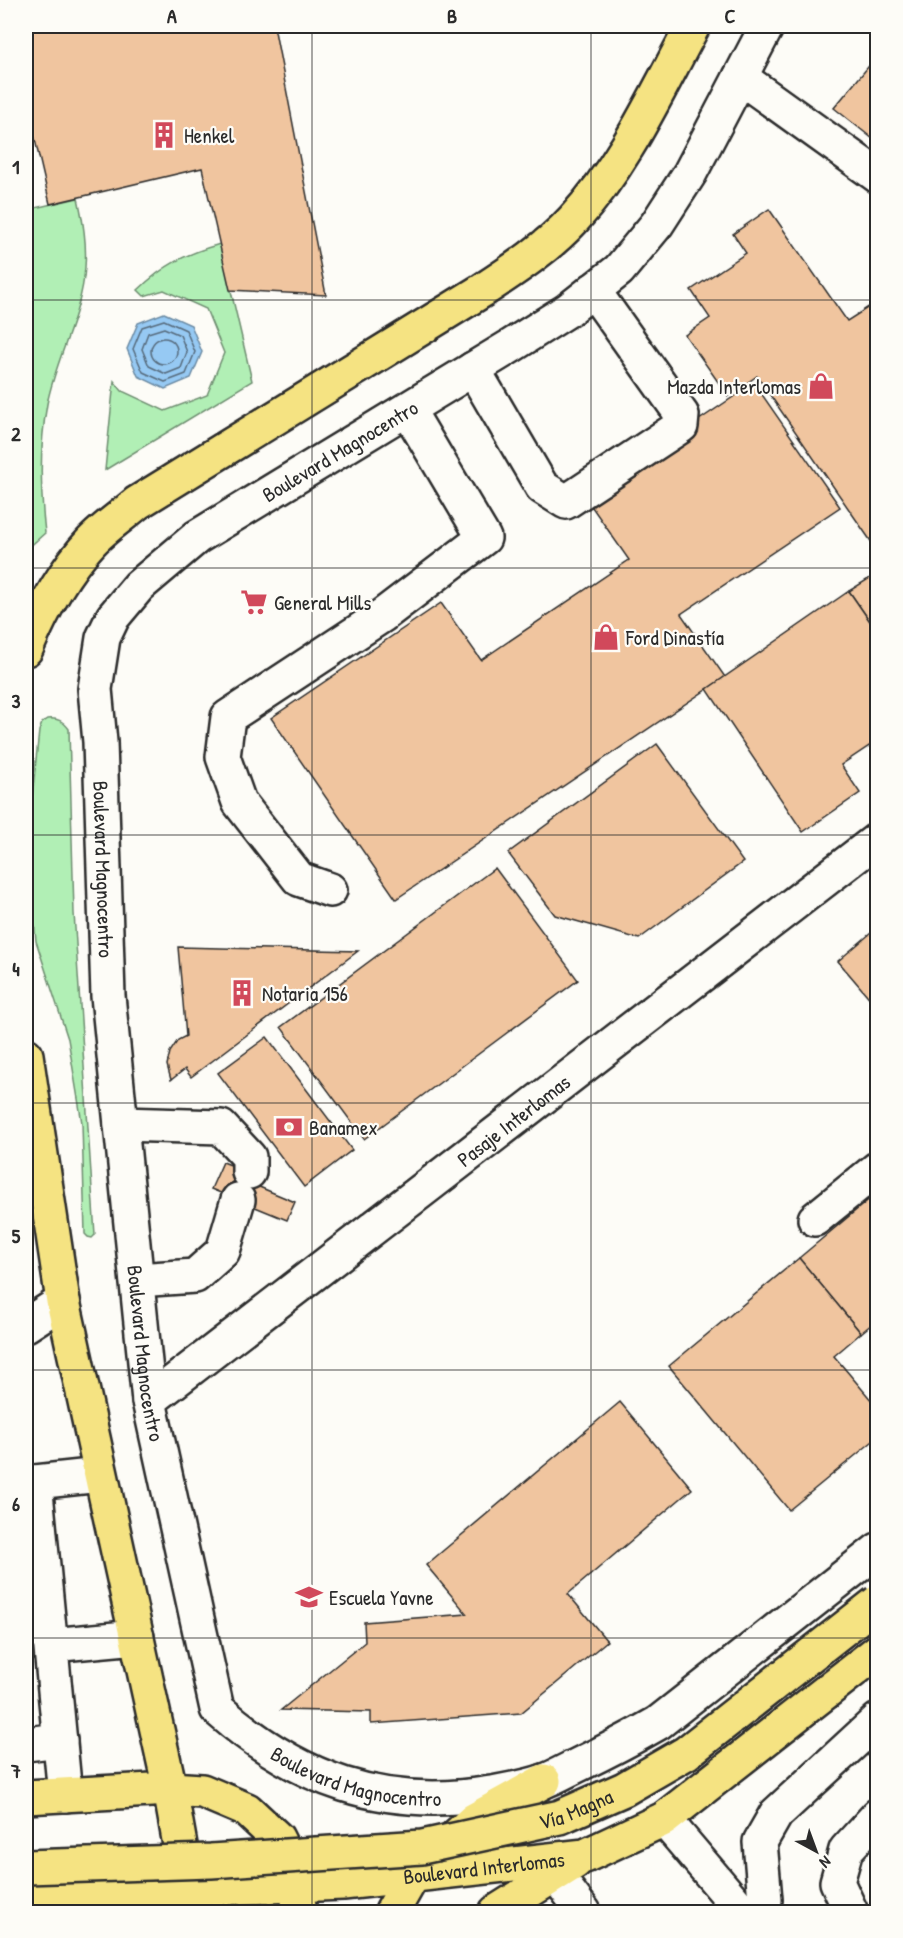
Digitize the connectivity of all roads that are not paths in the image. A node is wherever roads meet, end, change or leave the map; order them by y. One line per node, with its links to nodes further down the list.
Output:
1 (693, 26): 8 (main road)
2 (767, 26): 3 (street, Boulevard Magnocentro)
3 (740, 77): 4 (street); 5 (street, Boulevard Magnocentro)
4 (878, 176)
5 (593, 290): 6 (street, Boulevard Magnocentro); 6 (street)
6 (473, 369): 7 (street, Boulevard Magnocentro)
7 (408, 410): 10 (street); 13 (street, Boulevard Magnocentro)
8 (26, 650)
9 (878, 839): 19 (street, Pasaje Interlomas)
10 (330, 890)
11 (26, 1056): 12 (main road)
12 (31, 1111): 17 (main road)
13 (121, 1124): 16 (street, Boulevard Magnocentro); 16 (street)
14 (878, 1168): 15 (street)
15 (815, 1219)
16 (137, 1280): 19 (street, Boulevard Magnocentro)
17 (63, 1301): 18 (street); 20 (main road)
18 (26, 1325)
19 (149, 1401): 32 (street, Boulevard Magnocentro)
20 (100, 1475): 21 (street); 24 (main road)
21 (30, 1482): 25 (street)
22 (878, 1550): 30 (street, Vía Magna)
23 (878, 1602): 38 (main road, Vía Magna, bridge)
24 (137, 1636): 25 (street); 31 (main road)
25 (51, 1646): 28 (street)
26 (878, 1651): 36 (main road)
27 (878, 1720): 48 (street)
28 (60, 1740): 29 (street); 33 (street)
29 (26, 1744)
30 (544, 1781): 32 (street, Vía Magna); 40 (main road)
31 (170, 1789): 33 (main road); 42 (main road); 43 (main road)
32 (504, 1790)
33 (65, 1795): 34 (main road)
34 (26, 1797)
35 (878, 1815): 49 (street)
36 (664, 1819): 37 (main road, Boulevard Interlomas); 47 (street)
37 (585, 1856): 39 (main road); 40 (main road, Boulevard Interlomas)
38 (26, 1867)
39 (555, 1874): 45 (main road); 46 (street)
40 (413, 1875): 42 (main road, Boulevard Interlomas); 44 (main road)
41 (26, 1896): 43 (main road, Boulevard Interlomas)
42 (298, 1899): 43 (main road, Boulevard Interlomas)
43 (190, 1901)
44 (392, 1912)
45 (496, 1912)
46 (584, 1912)
47 (743, 1912)
48 (762, 1912)
49 (851, 1912)

